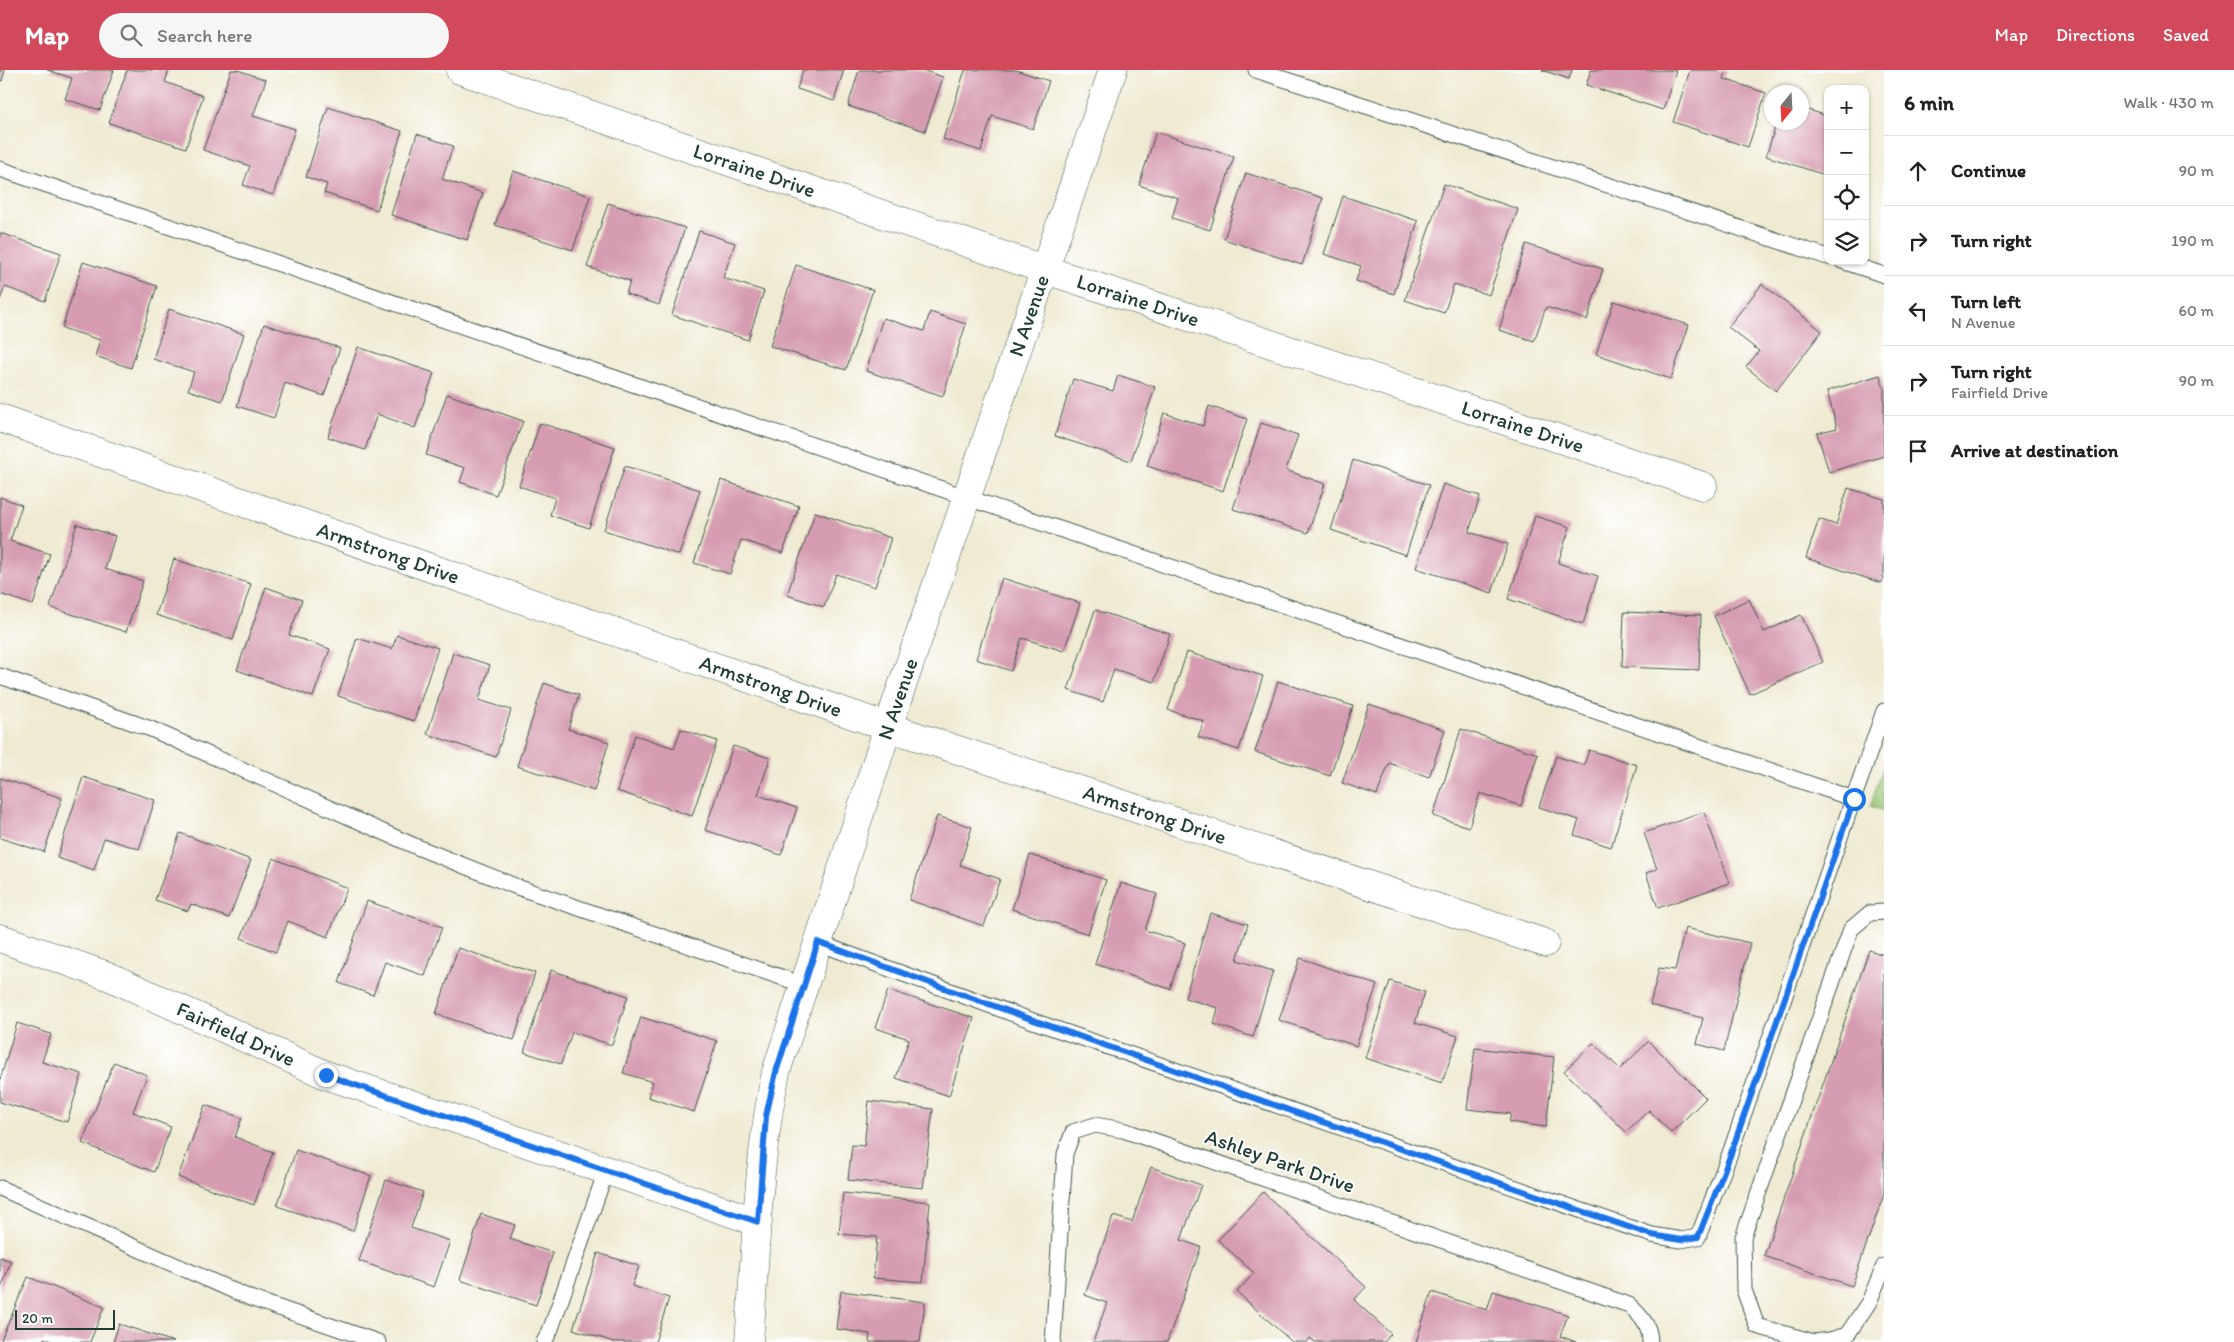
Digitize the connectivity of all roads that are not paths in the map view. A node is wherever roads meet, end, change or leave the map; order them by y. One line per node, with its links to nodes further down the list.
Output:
1 (460, 70): 7 (street, Lorraine Drive)
2 (1113, 70): 7 (street, N Avenue)
3 (1256, 70): 5 (lane)
4 (0, 169): 11 (lane)
5 (1824, 255)
6 (1854, 265): 8 (lane)
7 (1046, 270): 10 (street, Lorraine Drive); 11 (street, N Avenue)
8 (1884, 275)
9 (0, 418): 14 (street, Armstrong Drive)
10 (1704, 486)
11 (968, 496): 14 (street, N Avenue); 15 (lane)
12 (0, 676): 20 (lane)
13 (1884, 711): 15 (lane)
14 (888, 727): 18 (street, N Avenue); 19 (street, Armstrong Drive)
15 (1854, 799): 18 (lane)
16 (1884, 912): 24 (lane)
17 (0, 938): 21 (street, Fairfield Drive)
18 (818, 942): 20 (street, N Avenue)
19 (1545, 943)
20 (804, 985): 23 (street, N Avenue)
21 (606, 1171): 23 (street, Fairfield Drive); 26 (lane)
22 (0, 1188): 25 (lane)
23 (758, 1222): 27 (street, N Avenue)
24 (1884, 1266)
25 (378, 1342)
26 (544, 1342)
27 (749, 1342)
28 (1053, 1342): 29 (lane, Ashley Park Drive)
29 (1650, 1342)

